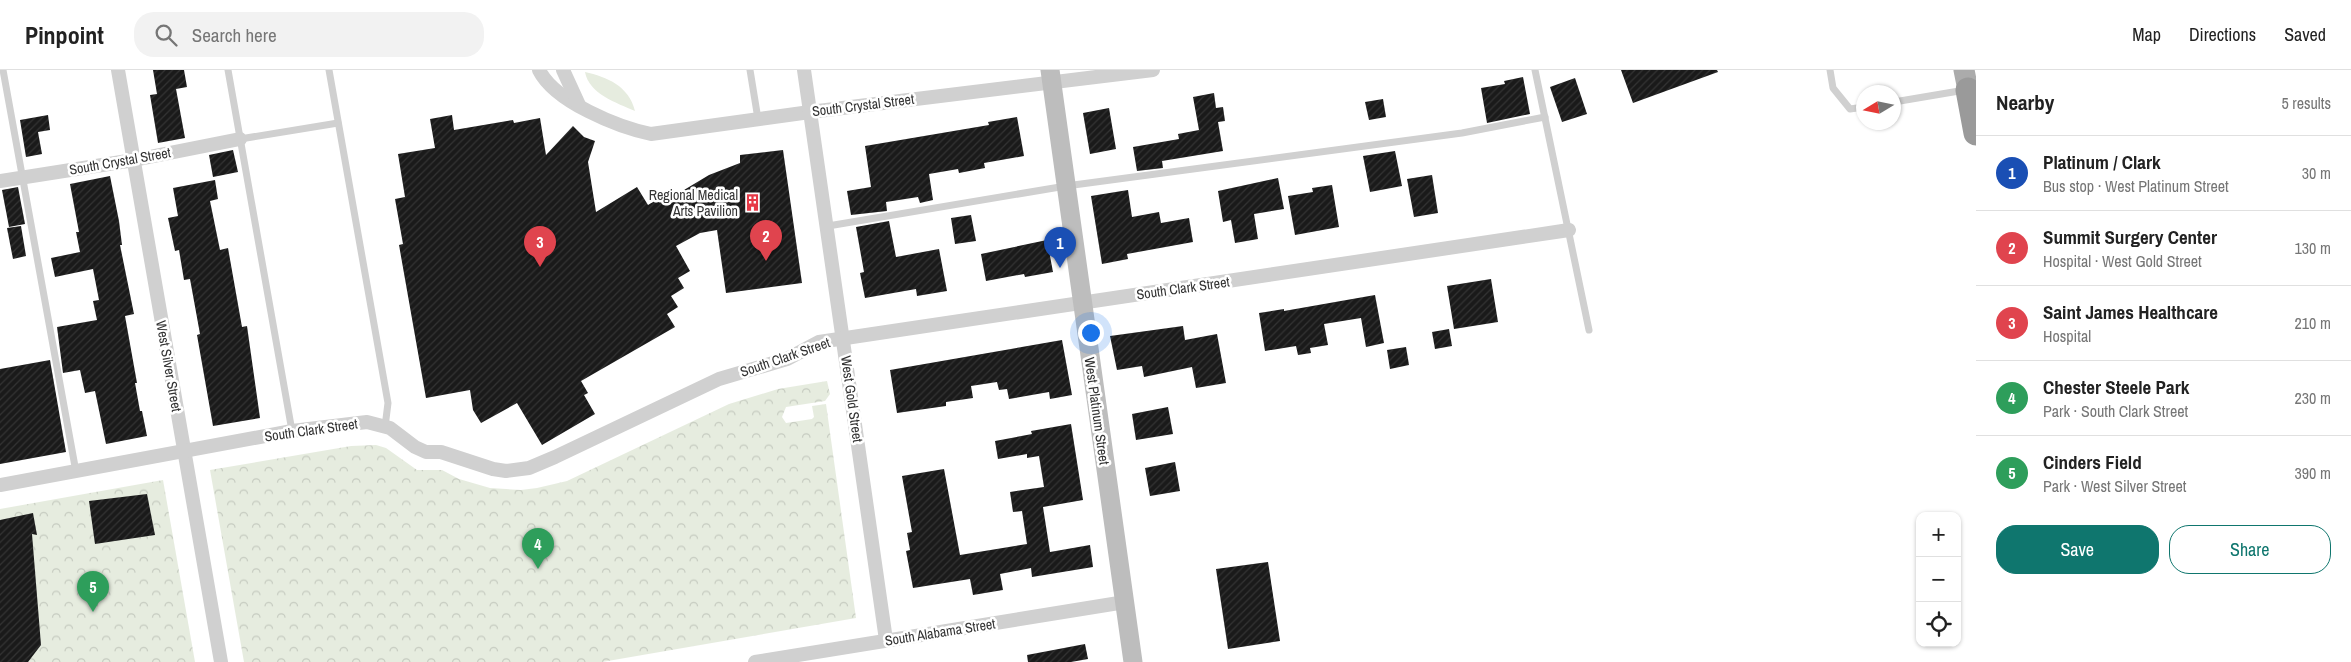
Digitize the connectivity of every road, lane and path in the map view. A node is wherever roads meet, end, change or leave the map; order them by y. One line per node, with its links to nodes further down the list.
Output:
1 (3, 70): 24 (lane)
2 (118, 70): 23 (street, West Silver Street)
3 (228, 70): 22 (lane)
4 (329, 70): 20 (lane)
5 (540, 70): 15 (street, South Crystal Street)
6 (563, 70): 15 (street)
7 (750, 70): 19 (lane)
8 (804, 70): 17 (street, West Gold Street)
9 (1153, 70): 12 (street, South Crystal Street)
10 (1535, 70): 18 (lane)
11 (1830, 70): 16 (lane)
12 (1050, 77): 17 (street, South Crystal Street); 26 (street, West Platinum Street)
13 (1969, 82): 14 (lane); 21 (highway)
14 (1901, 100)
15 (579, 105): 19 (street, South Crystal Street)
16 (1856, 109)
17 (810, 112): 19 (street, South Crystal Street); 27 (street, West Gold Street)
18 (1545, 117): 26 (lane); 28 (lane)
19 (758, 119)
20 (338, 123): 22 (lane); 32 (lane)
21 (1976, 133)
22 (240, 139): 23 (street, South Crystal Street); 33 (lane)
23 (134, 160): 24 (street, South Crystal Street); 34 (street, West Silver Street)
24 (23, 177): 25 (street, South Crystal Street); 35 (lane)
25 (0, 181)
26 (1066, 186): 27 (lane); 29 (street, West Platinum Street)
27 (828, 226): 31 (street, West Gold Street)
28 (1569, 230): 29 (street, South Clark Street); 30 (lane)
29 (1082, 303): 31 (street, South Clark Street); 37 (street, West Platinum Street)
30 (1589, 330)
31 (844, 338): 32 (street, South Clark Street); 38 (street, West Gold Street)
32 (385, 427): 33 (street, South Clark Street)
33 (292, 431): 34 (street, South Clark Street)
34 (184, 452): 35 (street, South Clark Street); 39 (street, West Silver Street)
35 (76, 472): 36 (street, South Clark Street)
36 (0, 485)
37 (1125, 602): 38 (street, South Alabama Street); 41 (street, West Platinum Street)
38 (886, 640): 40 (street, South Alabama Street)
39 (221, 662)
40 (755, 662)
41 (1133, 662)

